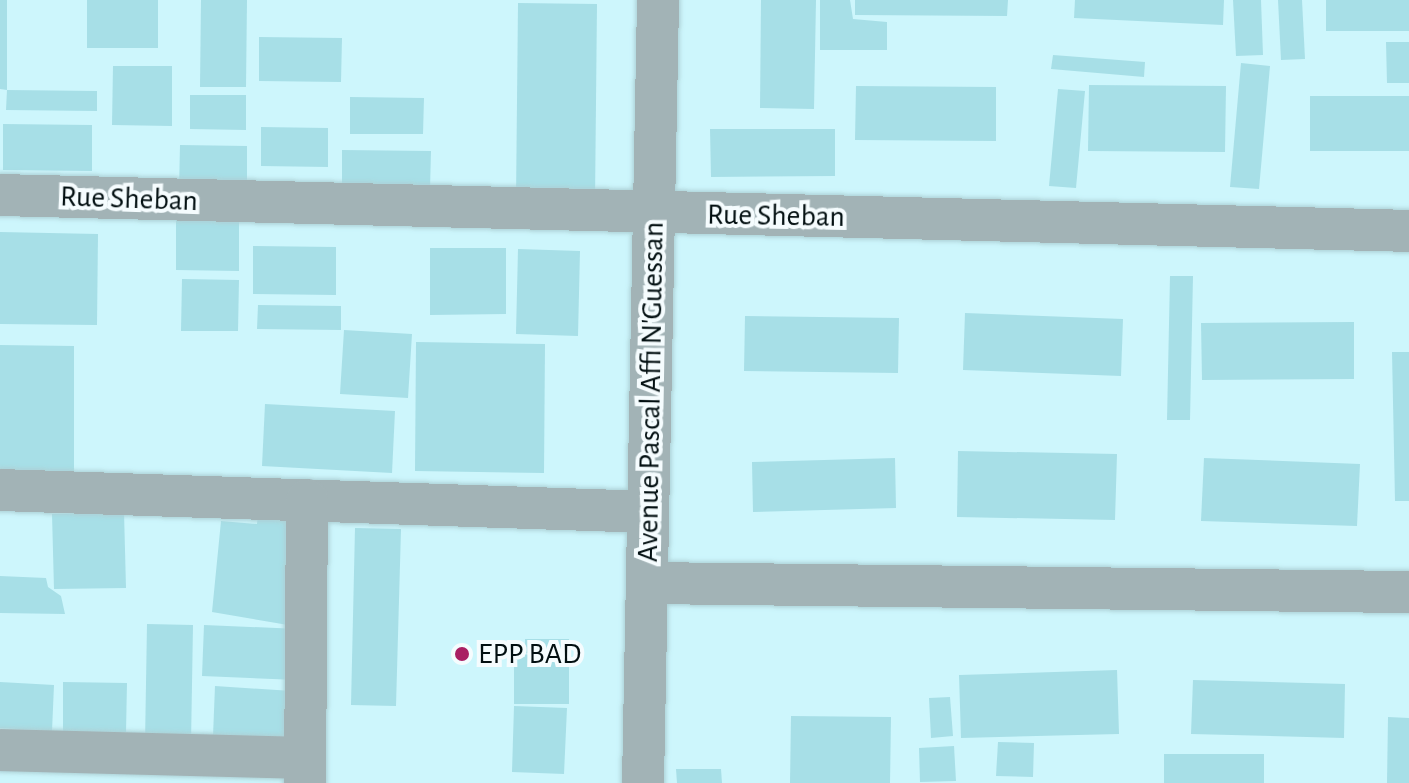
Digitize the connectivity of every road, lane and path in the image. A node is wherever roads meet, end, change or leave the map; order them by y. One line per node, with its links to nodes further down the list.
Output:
1 (658, 0): 3 (street, Avenue Pascal Affi N'Guessan)
2 (0, 195): 3 (street, Rue Sheban)
3 (654, 213): 4 (street, Rue Sheban); 7 (street, Avenue Pascal Affi N'Guessan)
4 (1409, 231)
5 (0, 490): 6 (street)
6 (307, 500): 7 (street); 11 (street)
7 (648, 512): 8 (street, Avenue Pascal Affi N'Guessan)
8 (647, 583): 9 (street); 12 (street, Avenue Pascal Affi N'Guessan)
9 (1409, 592)
10 (0, 750): 11 (street)
11 (305, 770)
12 (643, 783)

